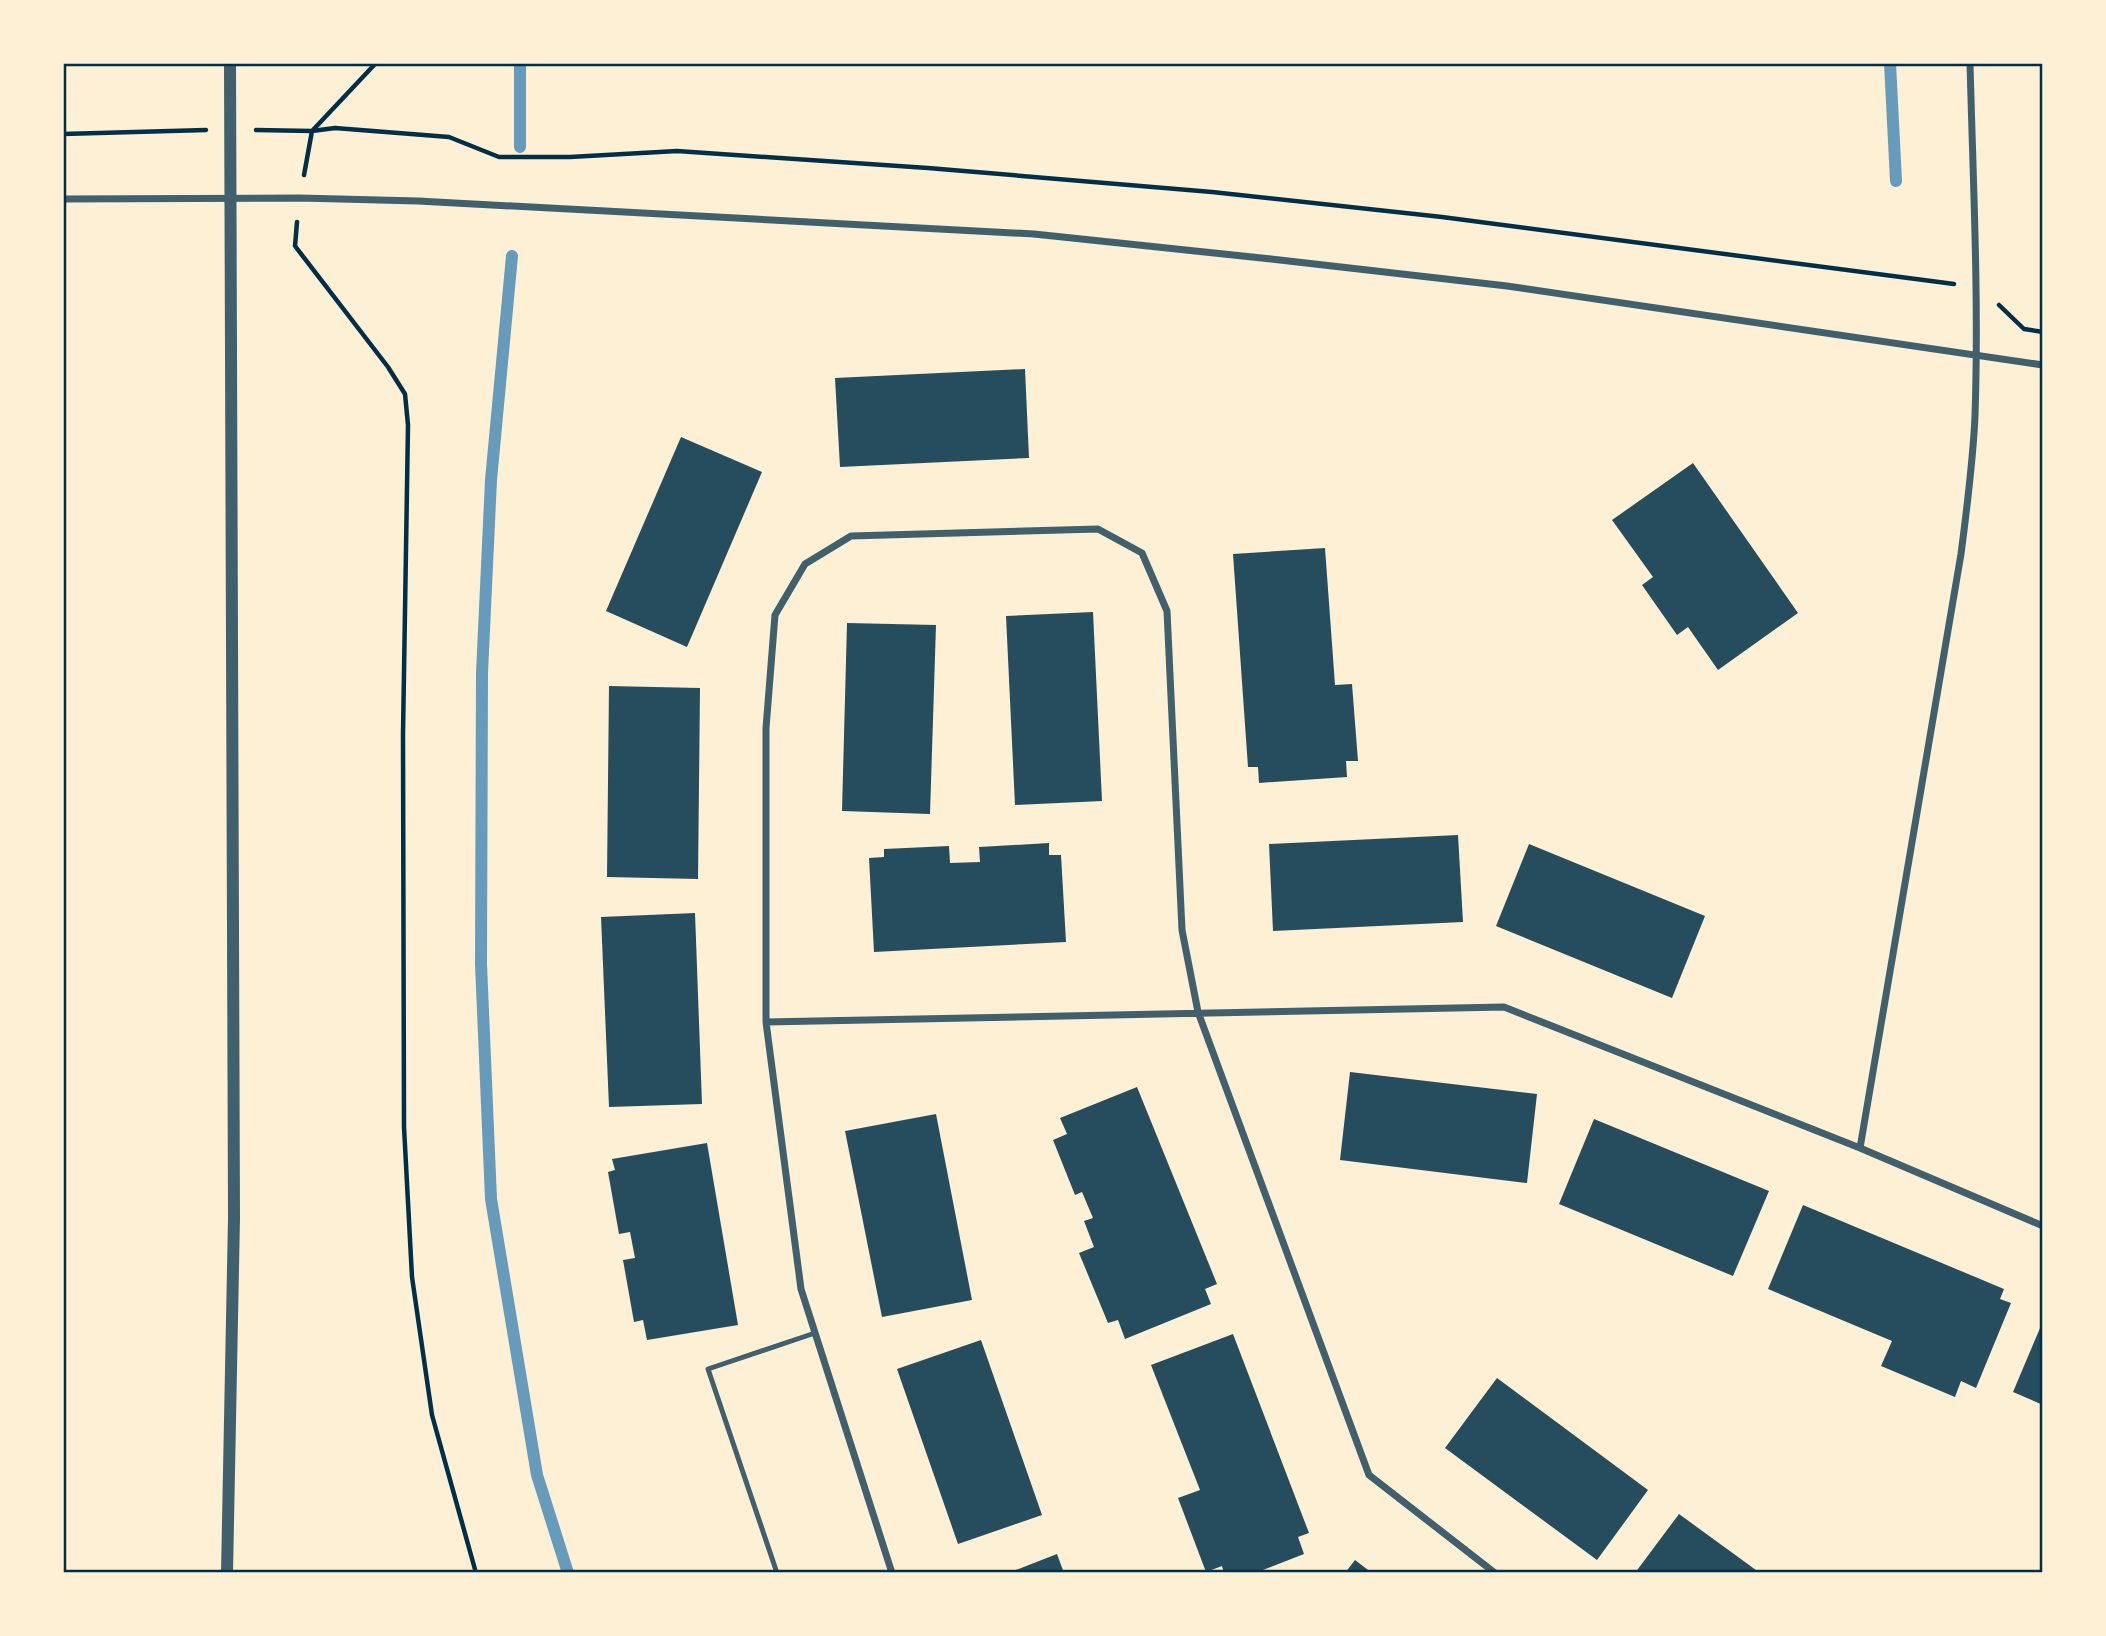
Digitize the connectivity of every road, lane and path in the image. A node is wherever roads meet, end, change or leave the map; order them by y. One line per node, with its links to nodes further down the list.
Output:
1 (230, 63): 4 (street)
2 (376, 63): 5 (path)
3 (1970, 63): 10 (street)
4 (230, 130): 5 (path); 6 (path); 7 (street)
5 (312, 131): 8 (path); 10 (path)
6 (63, 134)
7 (231, 198): 8 (street); 9 (street); 19 (street)
8 (300, 198): 12 (street); 20 (path)
9 (63, 199)
10 (1975, 287): 11 (path); 12 (street)
11 (2043, 332)
12 (1976, 355): 13 (street); 16 (street)
13 (2043, 365)
14 (1198, 1012): 15 (street); 15 (street); 16 (street); 23 (street)
15 (766, 1021): 18 (street)
16 (1860, 1148): 17 (street)
17 (2043, 1226)
18 (815, 1333): 21 (lane); 22 (street)
19 (228, 1573)
20 (476, 1573)
21 (777, 1573)
22 (892, 1573)
23 (1495, 1573)

